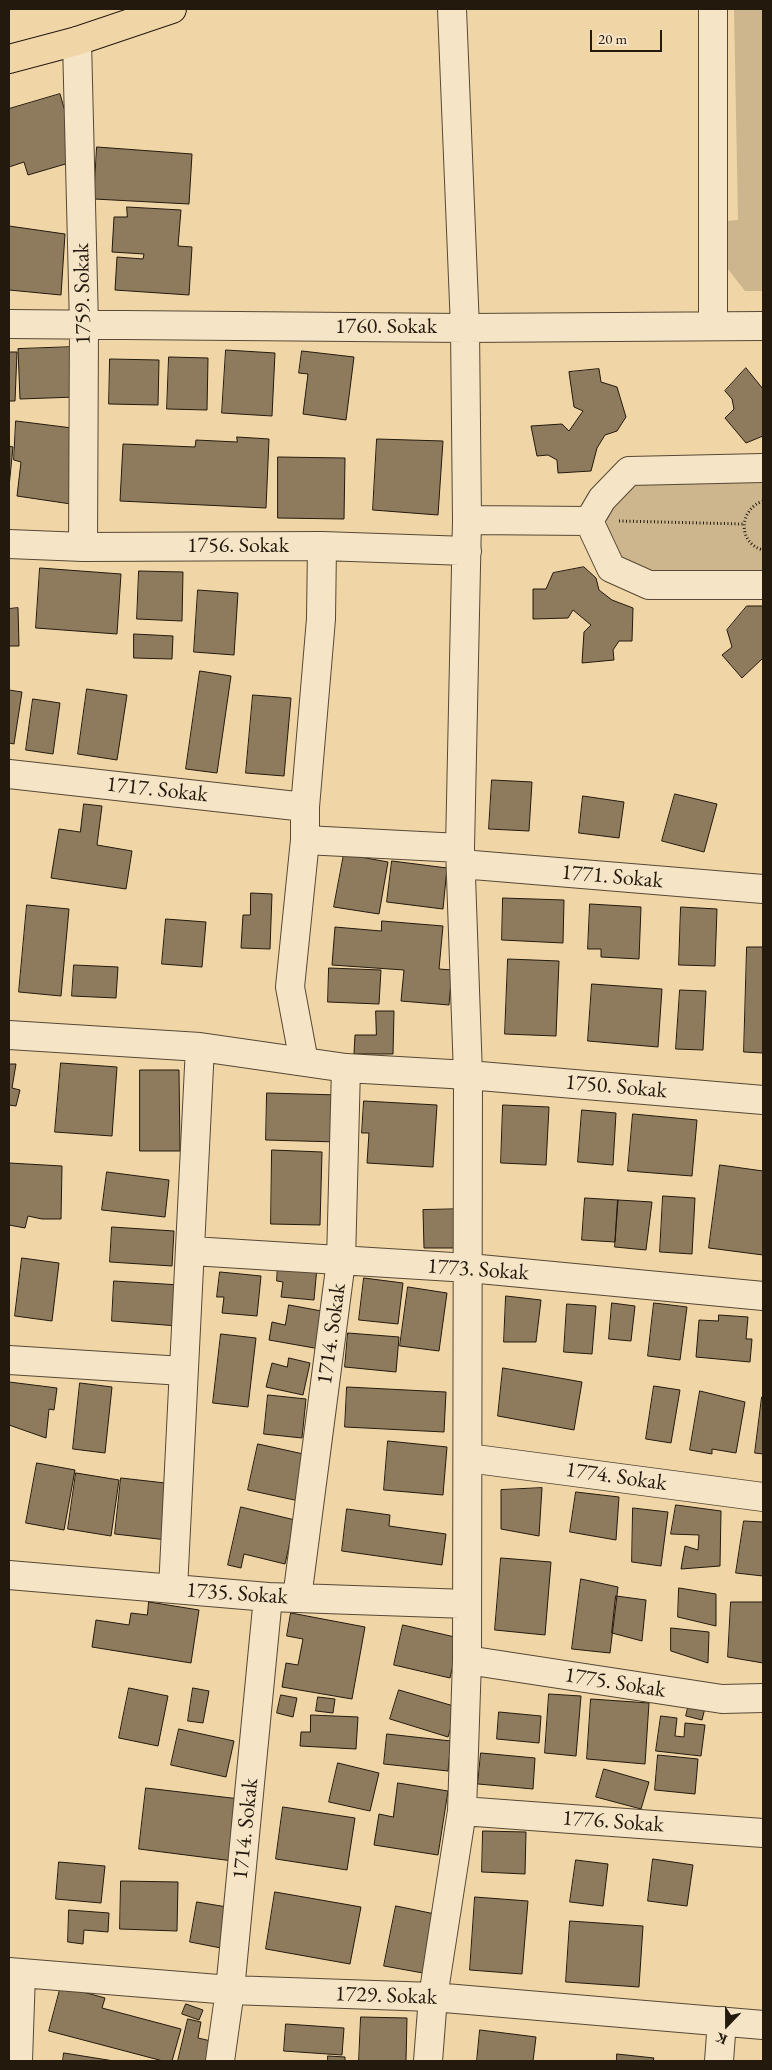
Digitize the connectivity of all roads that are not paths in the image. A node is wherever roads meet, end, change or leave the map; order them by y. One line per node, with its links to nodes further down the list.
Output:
1 (172, 9): 4 (main road)
2 (452, 9): 10 (street)
3 (714, 9): 8 (street)
4 (77, 40): 5 (main road); 7 (street, 1759. Sokak)
5 (9, 59)
6 (9, 324): 7 (street, 1760. Sokak)
7 (84, 326): 10 (street, 1760. Sokak); 16 (street, 1759. Sokak)
8 (713, 326): 9 (street, 1760. Sokak); 10 (street, 1760. Sokak)
9 (763, 326)
10 (465, 328): 12 (street)
11 (763, 468): 13 (street)
12 (467, 520): 13 (street); 17 (street)
13 (589, 521): 18 (street)
14 (9, 544): 16 (street, 1756. Sokak)
15 (322, 546): 16 (street, 1756. Sokak); 17 (street, 1756. Sokak); 20 (street)
16 (83, 547)
17 (467, 552): 22 (street)
18 (763, 584)
19 (9, 774): 20 (street, 1717. Sokak)
20 (305, 807): 21 (street)
21 (305, 840): 22 (street, 1771. Sokak); 26 (street)
22 (461, 856): 23 (street, 1771. Sokak); 28 (street)
23 (763, 889)
24 (9, 1035): 25 (street, 1750. Sokak)
25 (200, 1047): 26 (street, 1750. Sokak); 30 (street)
26 (304, 1062): 27 (street, 1750. Sokak)
27 (346, 1068): 28 (street, 1750. Sokak); 31 (street, 1714. Sokak)
28 (468, 1074): 29 (street, 1750. Sokak); 32 (street)
29 (763, 1100)
30 (192, 1251): 31 (street, 1773. Sokak); 35 (street)
31 (341, 1261): 32 (street, 1773. Sokak); 41 (street, 1714. Sokak)
32 (469, 1268): 33 (street, 1773. Sokak); 36 (street)
33 (763, 1296)
34 (9, 1360): 35 (street)
35 (183, 1371): 39 (street)
36 (468, 1458): 37 (street, 1774. Sokak); 42 (street)
37 (763, 1497)
38 (9, 1576): 39 (street, 1735. Sokak)
39 (173, 1589): 40 (street, 1735. Sokak)
40 (268, 1597): 41 (street, 1735. Sokak); 48 (street, 1714. Sokak)
41 (297, 1598): 42 (street, 1735. Sokak)
42 (467, 1604): 43 (street)
43 (467, 1660): 44 (street, 1775. Sokak); 45 (street)
44 (763, 1698)
45 (462, 1811): 46 (street, 1776. Sokak); 49 (street)
46 (763, 1833)
47 (15, 1972): 48 (street, 1729. Sokak); 52 (street)
48 (230, 1990): 49 (street, 1729. Sokak); 53 (street, 1714. Sokak)
49 (433, 1997): 50 (street, 1729. Sokak); 54 (street)
50 (722, 2021): 51 (street, 1729. Sokak); 55 (street)
51 (763, 2025)
52 (18, 2061)
53 (220, 2061)
54 (428, 2061)
55 (719, 2061)

